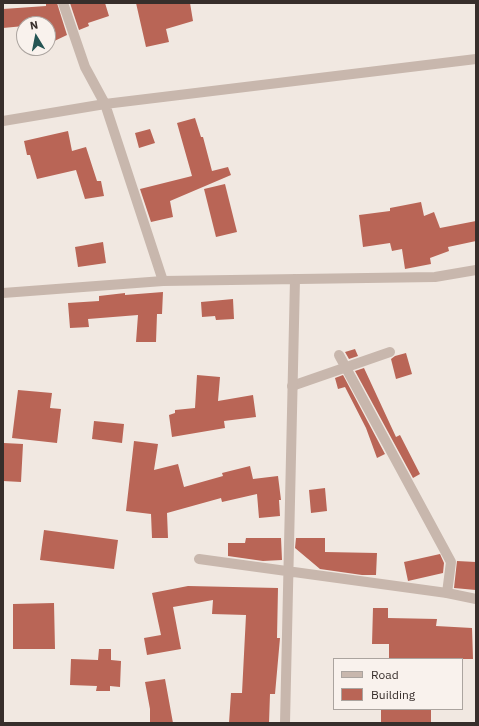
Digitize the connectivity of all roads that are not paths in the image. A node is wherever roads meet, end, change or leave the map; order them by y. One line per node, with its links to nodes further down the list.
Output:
1 (63, 3): 3 (street)
2 (476, 60): 3 (street)
3 (105, 104): 4 (street); 7 (street)
4 (3, 121)
5 (476, 270): 6 (street)
6 (295, 279): 7 (street); 12 (street)
7 (162, 281): 8 (street)
8 (3, 293)
9 (390, 352): 11 (street)
10 (339, 355): 11 (street)
11 (346, 367): 12 (street); 15 (street)
12 (292, 386): 14 (street)
13 (199, 559): 14 (street)
14 (288, 571): 15 (street); 17 (street)
15 (447, 593): 16 (street)
16 (476, 599)
17 (285, 723)

